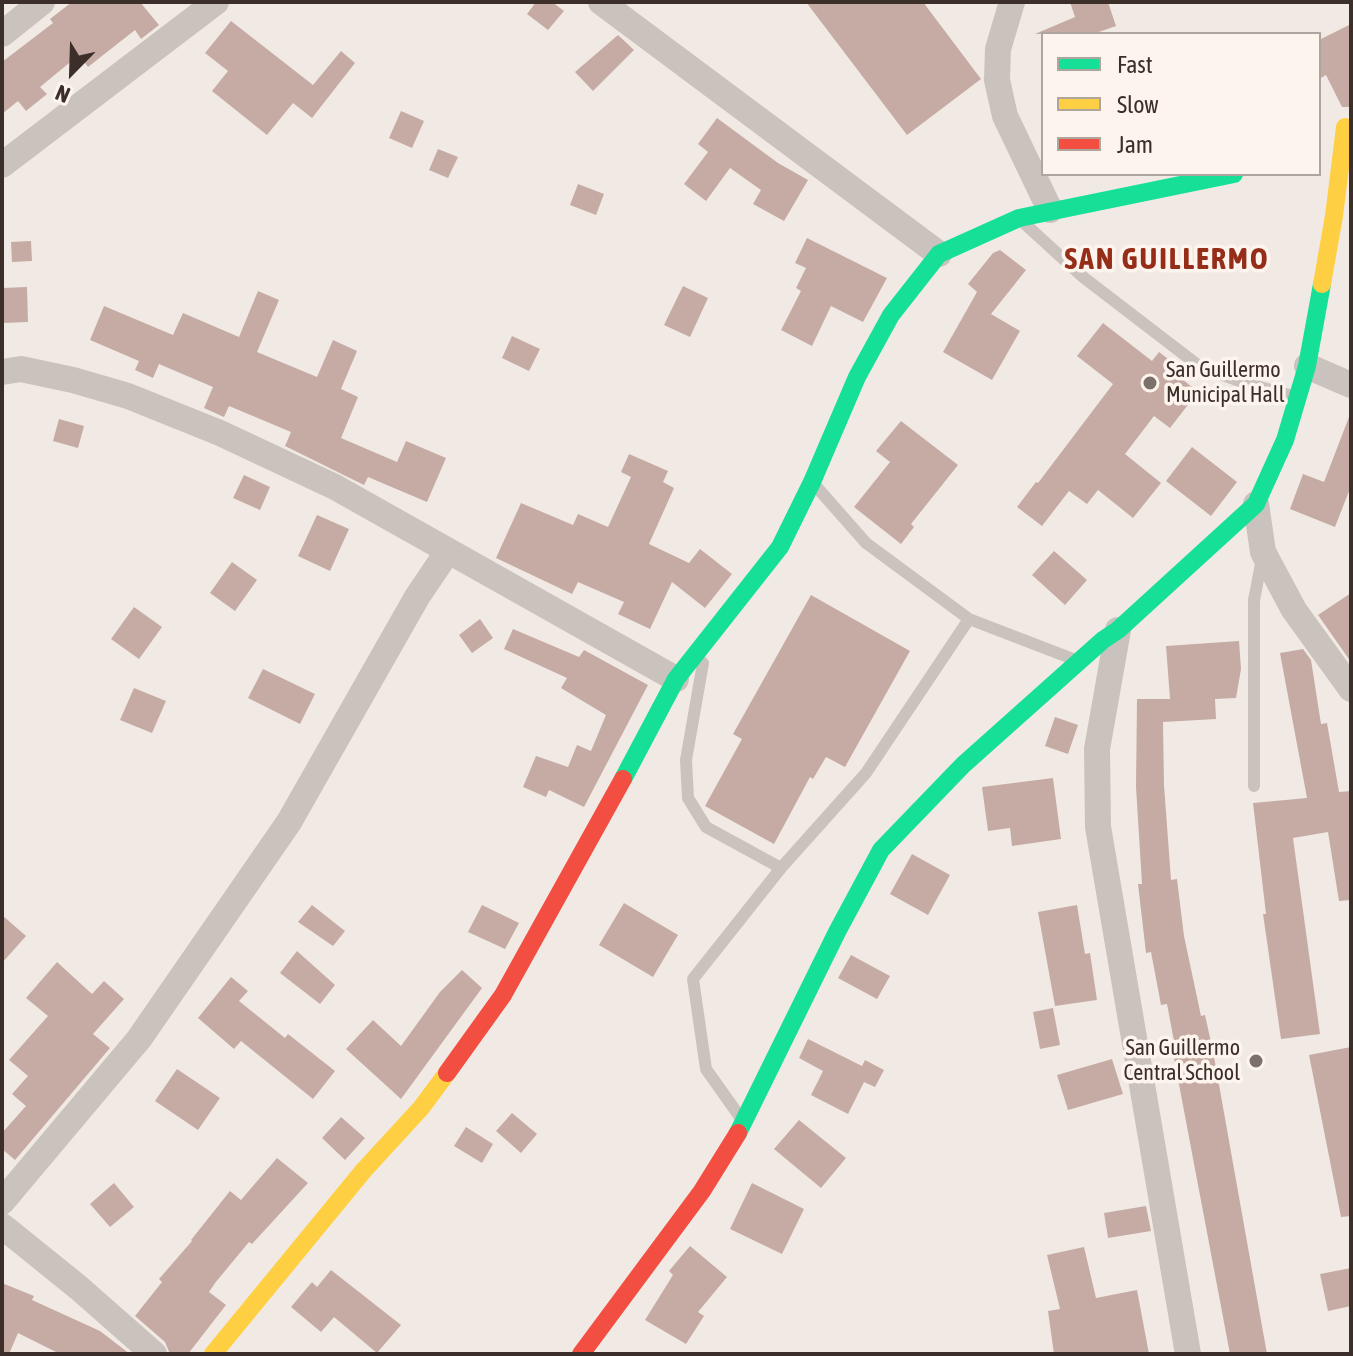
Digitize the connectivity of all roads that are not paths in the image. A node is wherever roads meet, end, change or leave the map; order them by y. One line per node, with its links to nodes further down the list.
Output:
1 (42, 2): 5 (street)
2 (216, 2): 8 (street)
3 (601, 2): 12 (street)
4 (1012, 2): 10 (street)
5 (2, 34)
6 (1348, 125): 7 (street); 13 (street)
7 (1321, 137)
8 (2, 165)
9 (1224, 176): 10 (street)
10 (1050, 210): 11 (street)
11 (1019, 218): 12 (street); 16 (lane)
12 (939, 254): 17 (street)
13 (1307, 366): 15 (street); 16 (street)
14 (2, 372): 19 (street)
15 (1351, 385)
16 (1300, 398): 18 (street)
17 (812, 482): 21 (lane); 23 (street)
18 (1256, 504): 20 (street); 22 (street)
19 (448, 551): 25 (street); 30 (street)
20 (1263, 552): 26 (street); 27 (lane)
21 (969, 619): 24 (lane); 28 (lane)
22 (1118, 630): 24 (street); 35 (street)
23 (706, 640): 25 (street); 28 (lane)
24 (1079, 661): 29 (street)
25 (676, 679): 33 (street)
26 (1351, 689)
27 (1254, 786)
28 (781, 868): 29 (lane)
29 (744, 1123): 34 (street)
30 (2, 1202)
31 (2, 1226): 32 (street)
32 (154, 1354)
33 (213, 1354)
34 (581, 1354)
35 (1188, 1354)

